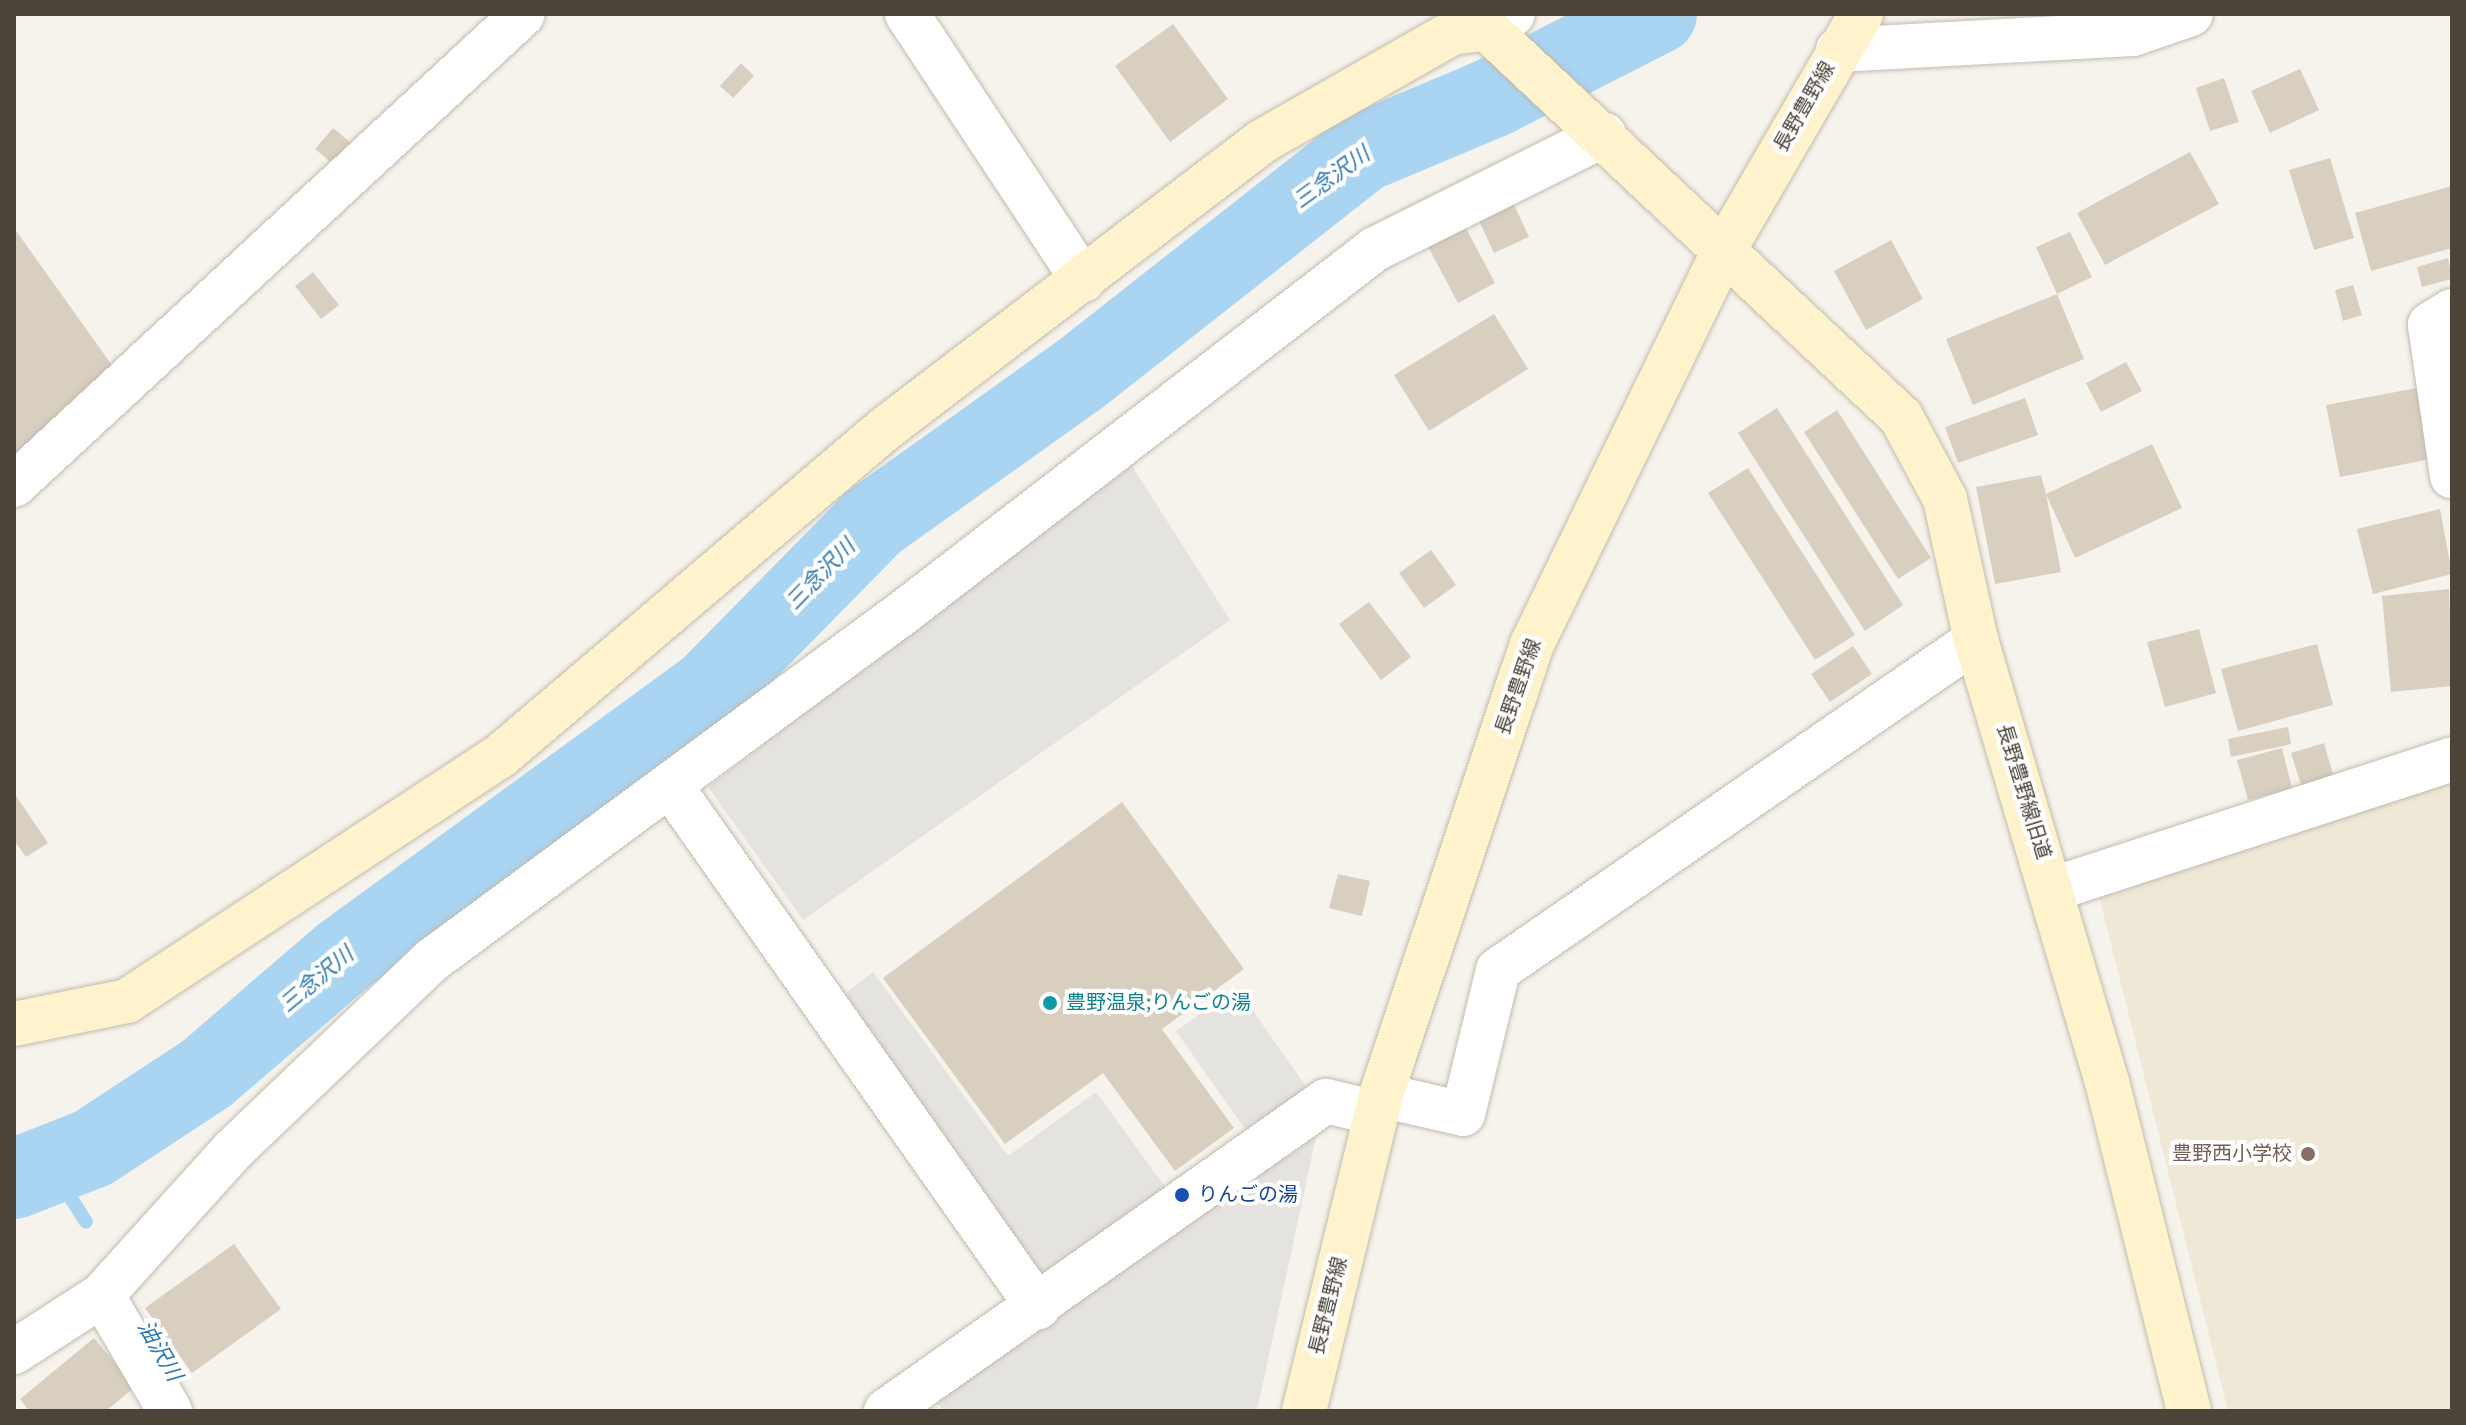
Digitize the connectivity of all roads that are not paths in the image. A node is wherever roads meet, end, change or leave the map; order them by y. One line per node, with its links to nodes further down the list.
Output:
1 (523, 14): 11 (street)
2 (907, 14): 8 (street)
3 (2191, 14): 5 (street)
4 (1504, 32): 6 (street, 長野豊野線旧道); 8 (street)
5 (1849, 32): 7 (street, 長野豊野線)
6 (1590, 123): 7 (street, 長野豊野線旧道); 14 (street)
7 (1725, 248): 12 (street, 長野豊野線旧道); 17 (street, 長野豊野線)
8 (1083, 280): 16 (street)
9 (2452, 311): 10 (street)
10 (2452, 476)
11 (14, 485)
12 (1976, 640): 15 (street, 長野豊野線旧道); 17 (street)
13 (2449, 748): 15 (street)
14 (670, 785): 18 (street); 19 (street)
15 (2053, 889): 24 (street, 長野豊野線旧道)
16 (14, 1024)
17 (1379, 1104): 19 (street); 23 (street, 長野豊野線)
18 (102, 1295): 20 (street); 21 (street)
19 (1038, 1307): 22 (street)
20 (14, 1352)
21 (155, 1405)
22 (886, 1411)
23 (1304, 1411)
24 (2189, 1411)

